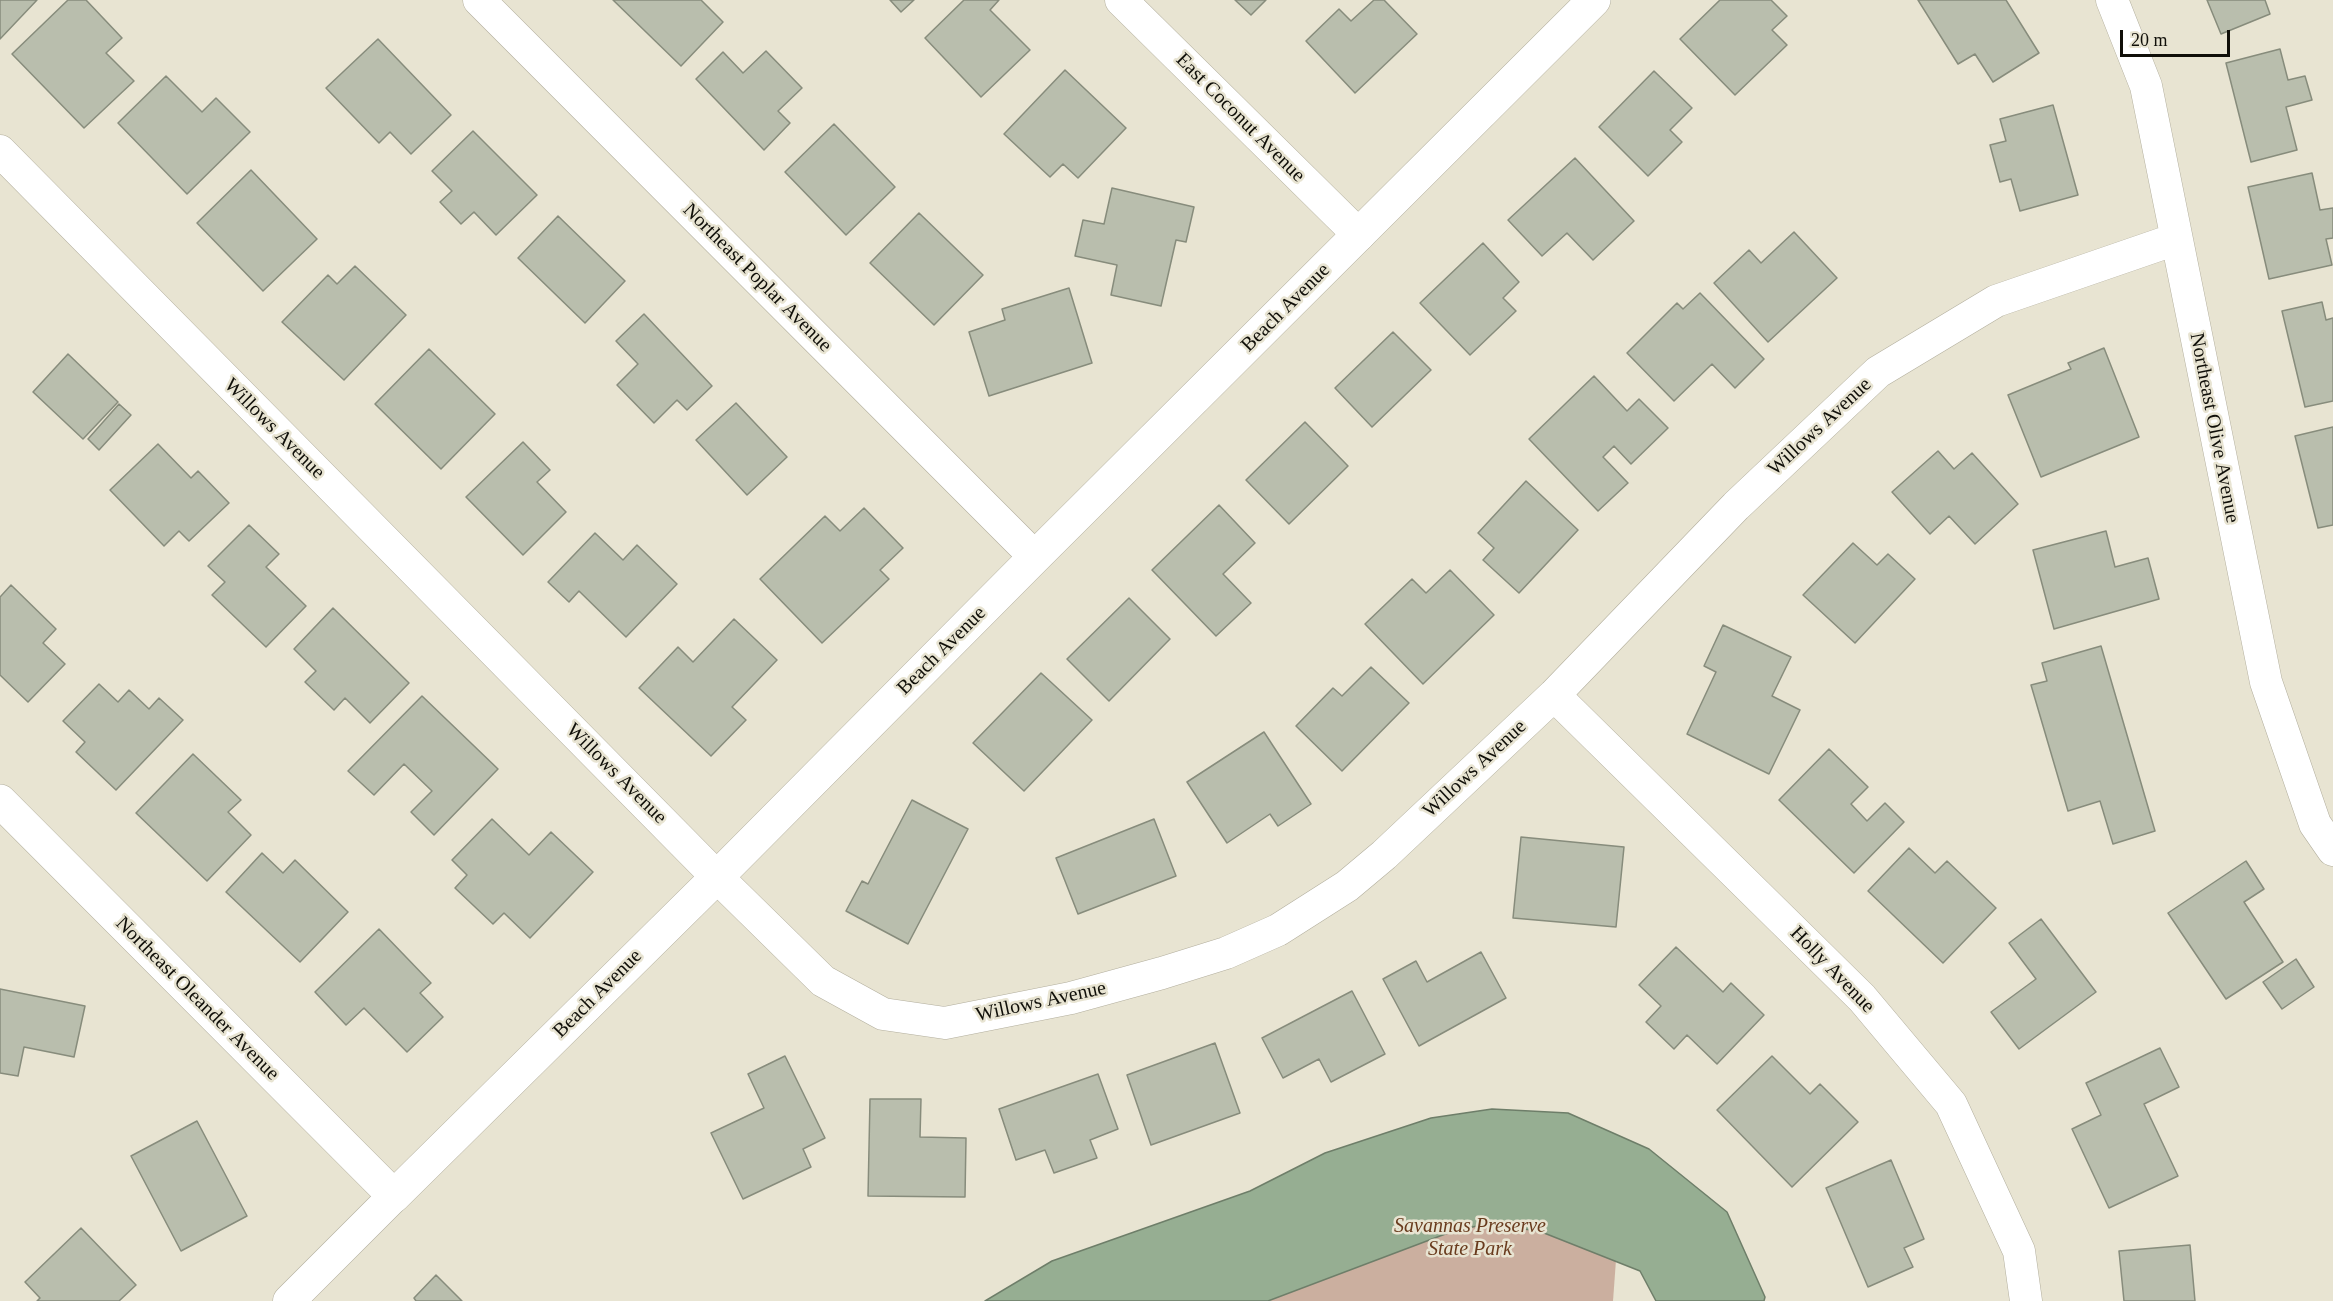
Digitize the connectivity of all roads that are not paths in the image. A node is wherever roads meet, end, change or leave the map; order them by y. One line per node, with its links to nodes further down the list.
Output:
1 (479, 0): 8 (street, Northeast Poplar Avenue)
2 (1121, 0): 6 (street, East Coconut Avenue)
3 (1594, 0): 6 (street, Beach Avenue)
4 (2112, 0): 7 (street, Northeast Olive Avenue)
5 (0, 152): 12 (street, Willows Avenue)
6 (1359, 236): 8 (street, Beach Avenue)
7 (2176, 239): 9 (street, Willows Avenue); 11 (street, Northeast Olive Avenue)
8 (1035, 556): 12 (street, Beach Avenue)
9 (1554, 695): 12 (street, Willows Avenue); 15 (street, Holly Avenue)
10 (4, 812): 13 (street, Northeast Oleander Avenue)
11 (2333, 850)
12 (717, 877): 13 (street, Beach Avenue)
13 (394, 1196): 14 (street, Beach Avenue)
14 (289, 1301)
15 (2026, 1301)

